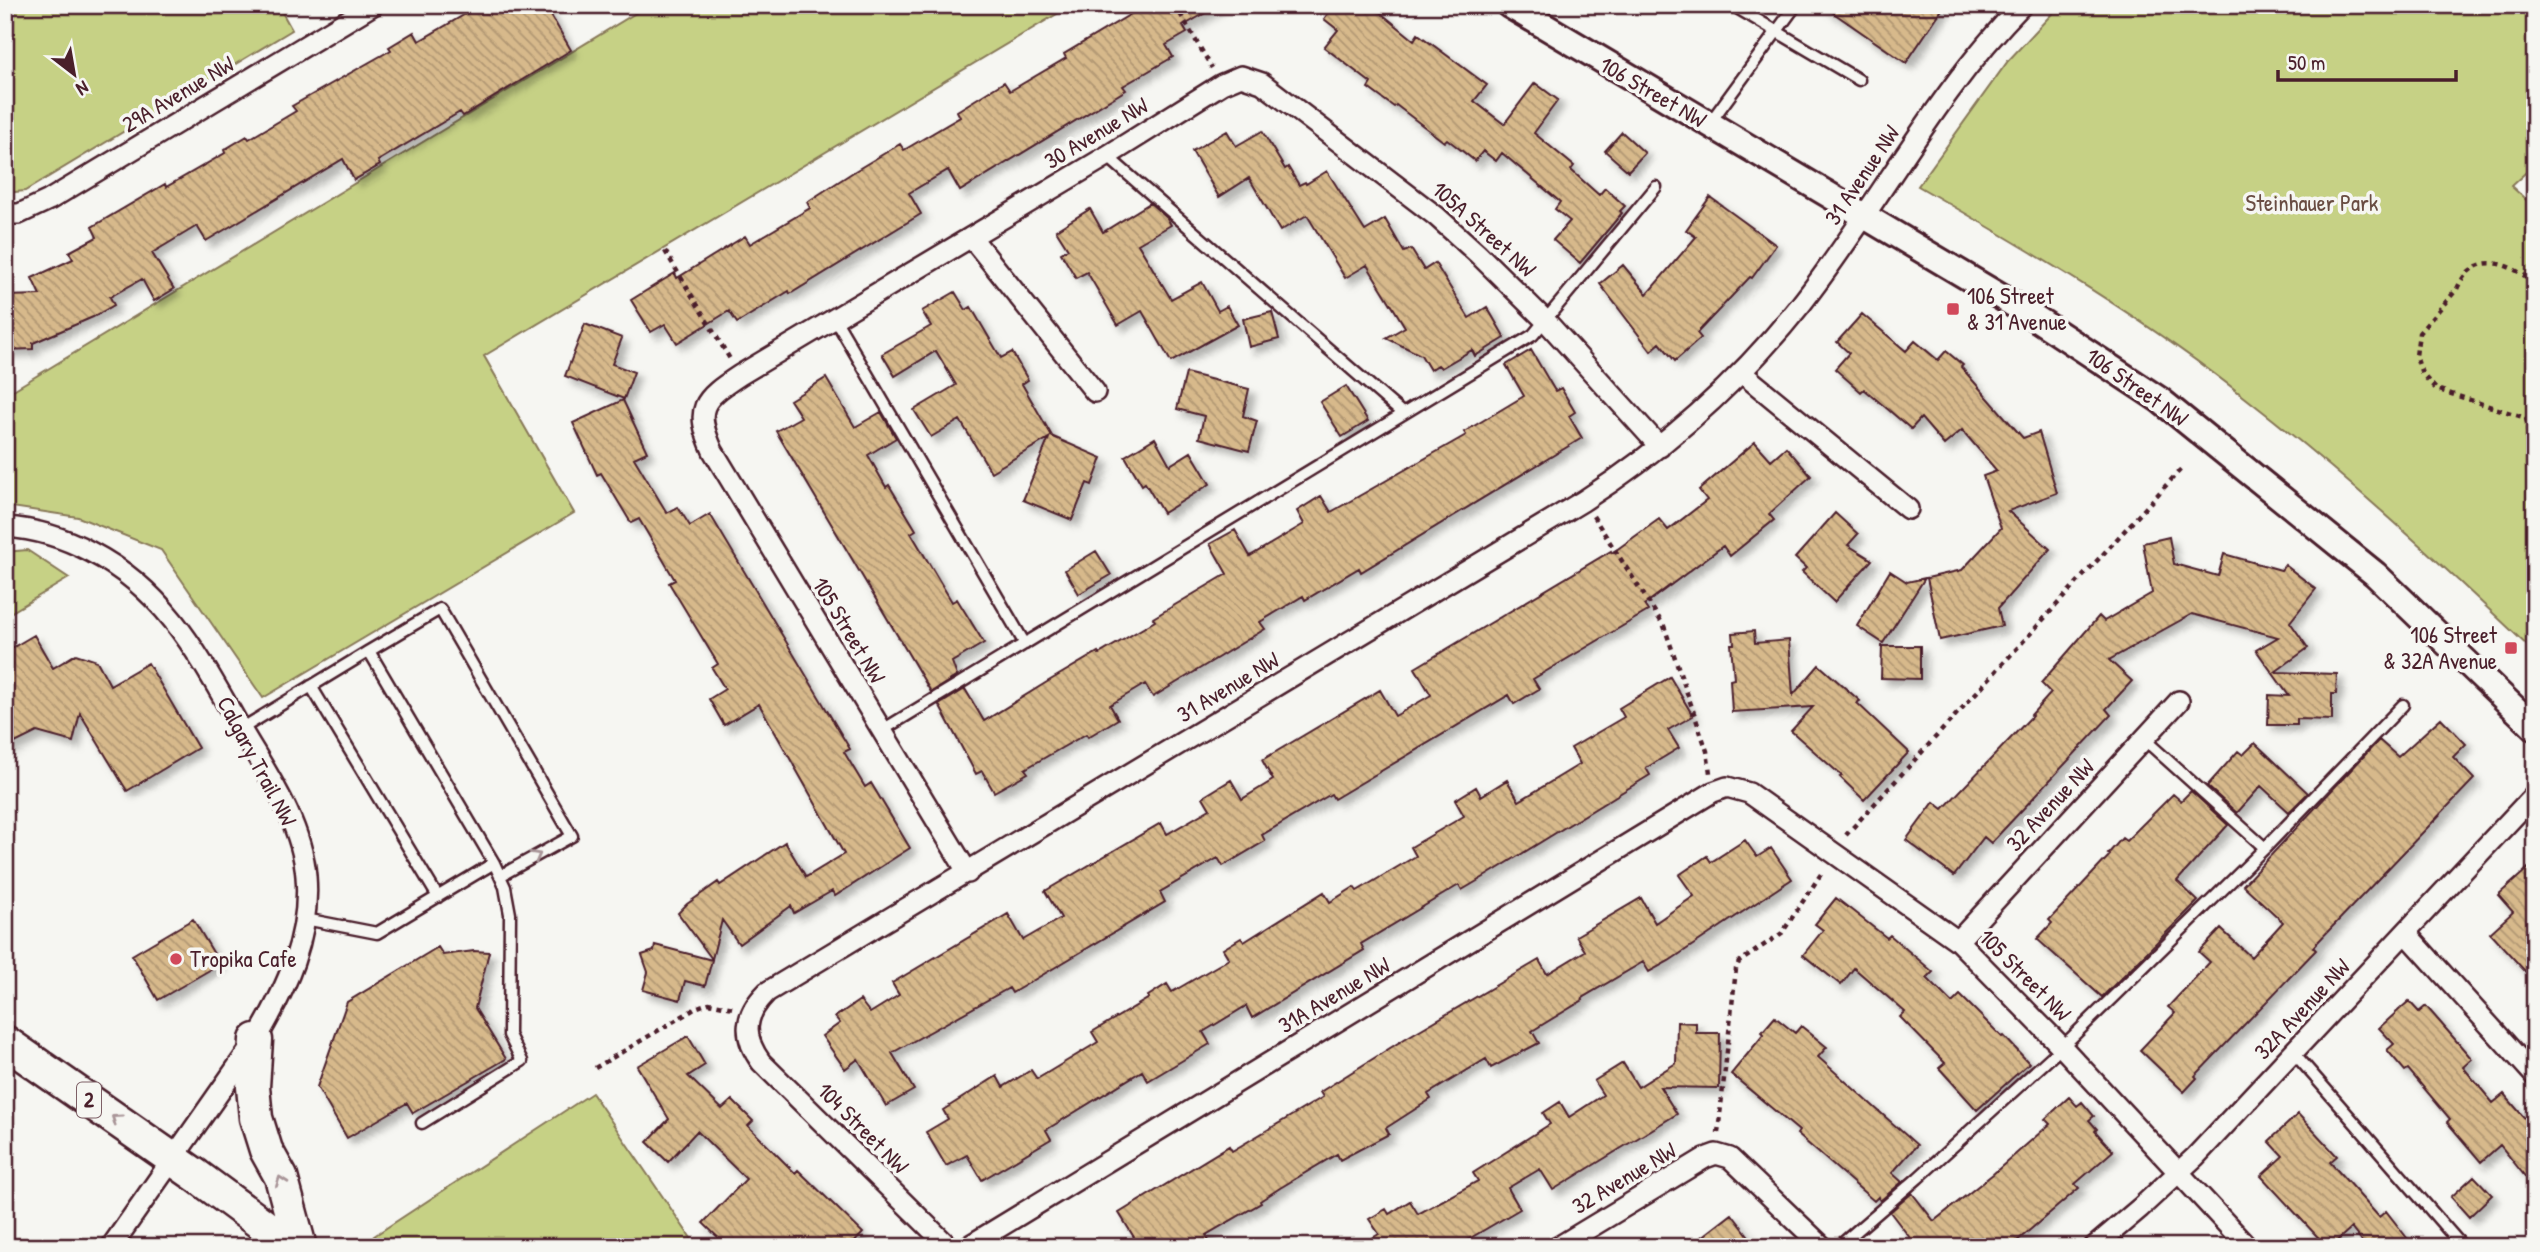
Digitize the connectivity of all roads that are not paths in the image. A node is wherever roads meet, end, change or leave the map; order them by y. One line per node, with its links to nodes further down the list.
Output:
1 (373, 5): 12 (street, 29A Avenue NW)
2 (1509, 5): 9 (street, 106 Street NW)
3 (1732, 5): 6 (lane)
4 (1796, 5): 6 (lane)
5 (2022, 5): 13 (street, 31 Avenue NW)
6 (1776, 32): 8 (lane); 9 (lane)
7 (1249, 77): 10 (street, 30 Avenue NW); 16 (street, 105A Street NW)
8 (1859, 80)
9 (1709, 124): 13 (street, 106 Street NW)
10 (1107, 156): 14 (street, 30 Avenue NW); 20 (lane)
11 (1656, 187): 16 (lane)
12 (5, 214)
13 (1864, 215): 17 (street, 31 Avenue NW); 29 (street, 106 Street NW)
14 (971, 237): 15 (street, 30 Avenue NW); 18 (street)
15 (835, 320): 19 (street, 30 Avenue NW); 24 (lane)
16 (1545, 320): 20 (lane); 21 (street, 105A Street NW)
17 (1742, 373): 21 (street, 31 Avenue NW); 22 (street)
18 (1095, 391)
19 (703, 407): 31 (street, 105 Street NW)
20 (1403, 414): 24 (lane)
21 (1660, 447): 37 (street, 31 Avenue NW)
22 (1908, 509)
23 (5, 527): 30 (street, Calgary Trail NW)
24 (1025, 644): 31 (lane)
25 (369, 651): 26 (lane); 36 (lane); 38 (lane, one-way to 25)
26 (311, 686): 30 (lane); 39 (lane)
27 (2179, 701): 32 (street, 32 Avenue NW)
28 (2403, 705): 35 (lane)
29 (2535, 728)
30 (241, 729): 40 (street, Calgary Trail NW)
31 (881, 731): 37 (street, 105 Street NW)
32 (2144, 739): 35 (lane); 42 (street, 32 Avenue NW)
33 (1720, 790): 42 (street, 105 Street NW); 56 (street, 31A Avenue NW)
34 (2535, 793): 41 (street, 32A Avenue NW)
35 (2265, 848): 46 (lane)
36 (494, 863): 38 (lane); 39 (lane)
37 (968, 873): 43 (street, 31 Avenue NW)
38 (500, 876): 49 (lane)
39 (438, 897): 40 (lane)
40 (305, 919): 44 (street, Calgary Trail NW)
41 (2406, 933): 47 (street, 32A Avenue NW); 48 (street)
42 (1958, 942): 46 (street, 105 Street NW)
43 (749, 1039): 55 (street, 104 Street NW)
44 (256, 1040): 50 (street, Calgary Trail NW); 54 (highway, one-way to 44)
45 (5, 1042): 50 (highway, 2, one-way to 45)
46 (2062, 1047): 51 (street, 105 Street NW); 59 (lane)
47 (2294, 1054): 51 (street, 32A Avenue NW); 62 (lane)
48 (2535, 1076)
49 (422, 1123)
50 (172, 1158): 52 (street); 53 (highway, 2)
51 (2179, 1173): 60 (street, 32A Avenue NW); 61 (street, 105 Street NW)
52 (110, 1247)
53 (293, 1247)
54 (300, 1247)
55 (949, 1247)
56 (967, 1247)
57 (1558, 1247): 58 (street, 32 Avenue NW)
58 (1823, 1247)
59 (1838, 1247)
60 (2094, 1247)
61 (2248, 1247)
62 (2463, 1247)

